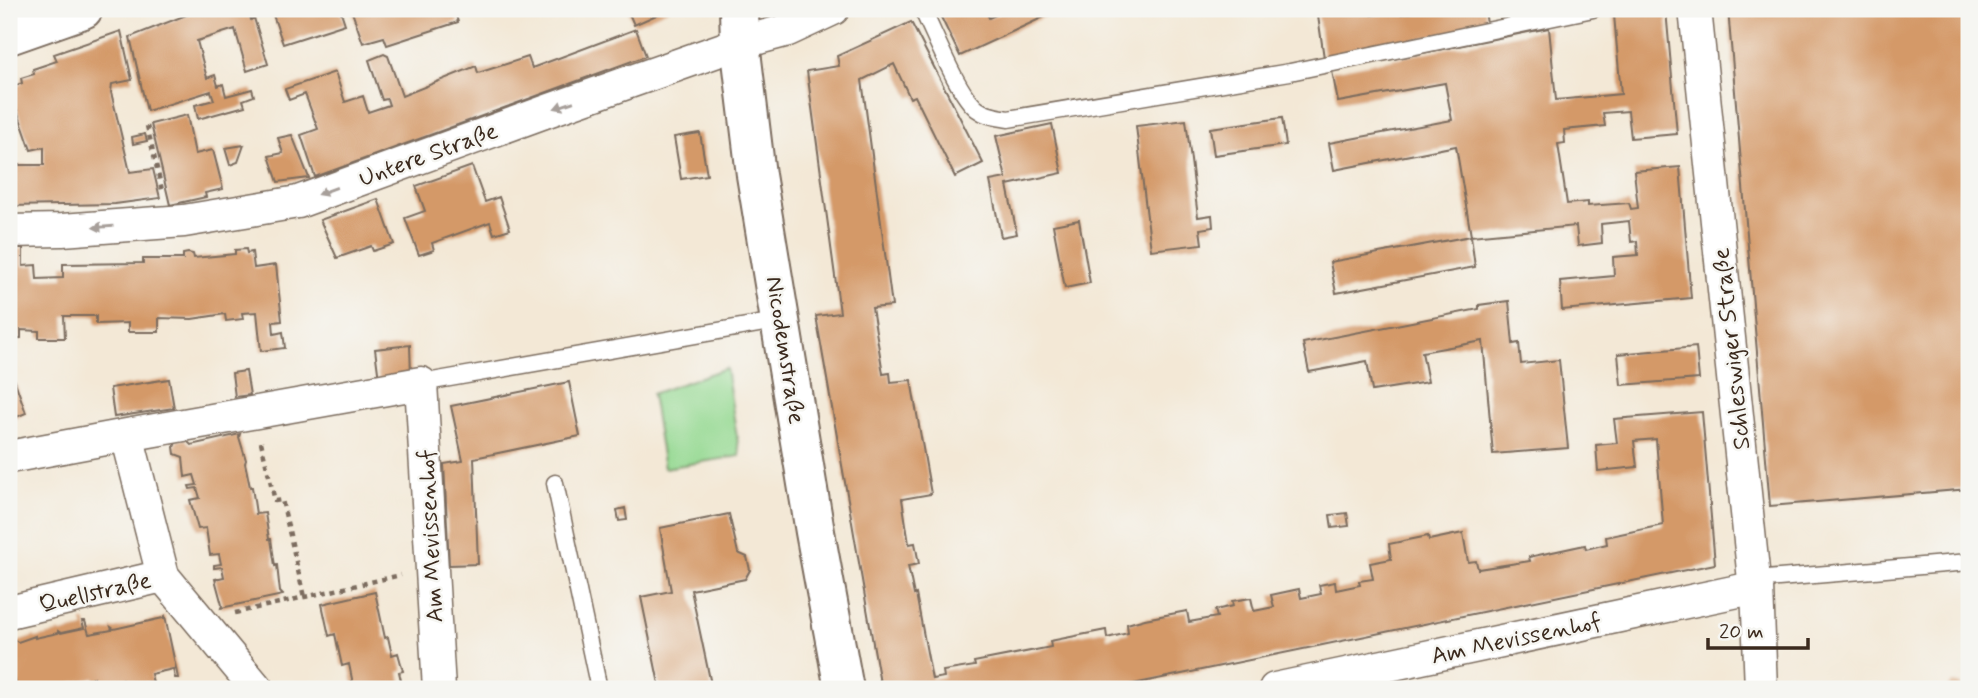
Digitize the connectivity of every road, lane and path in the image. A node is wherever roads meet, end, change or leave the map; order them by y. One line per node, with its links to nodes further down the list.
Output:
1 (83, 9): 7 (main road)
2 (833, 9): 6 (street, Untere Straße)
3 (922, 9): 4 (lane)
4 (1593, 9)
5 (1695, 9): 20 (street, Schleswiger Straße)
6 (740, 26): 9 (street, Untere Straße, one-way to 9); 11 (main road, Nicodemstraße)
7 (9, 35)
8 (147, 126): 9 (path)
9 (170, 222): 10 (street, Untere Straße, one-way to 10)
10 (9, 231)
11 (781, 320): 12 (lane); 27 (main road, Nicodemstraße)
12 (422, 383): 13 (street); 18 (street, Am Mevissenhof)
13 (253, 412): 14 (street); 21 (path)
14 (127, 435): 15 (street); 19 (street, Quellstraße)
15 (9, 457)
16 (555, 483): 26 (lane)
17 (1969, 562): 20 (lane)
18 (432, 568): 21 (path); 25 (street, Am Mevissenhof)
19 (163, 576): 22 (street, Quellstraße); 23 (street)
20 (1755, 583): 28 (street, Am Mevissenhof); 29 (street, Schleswiger Straße)
21 (304, 597): 23 (path)
22 (9, 612)
23 (201, 621): 24 (street)
24 (257, 689)
25 (439, 689)
26 (599, 689)
27 (844, 689)
28 (1275, 689)
29 (1760, 689)

